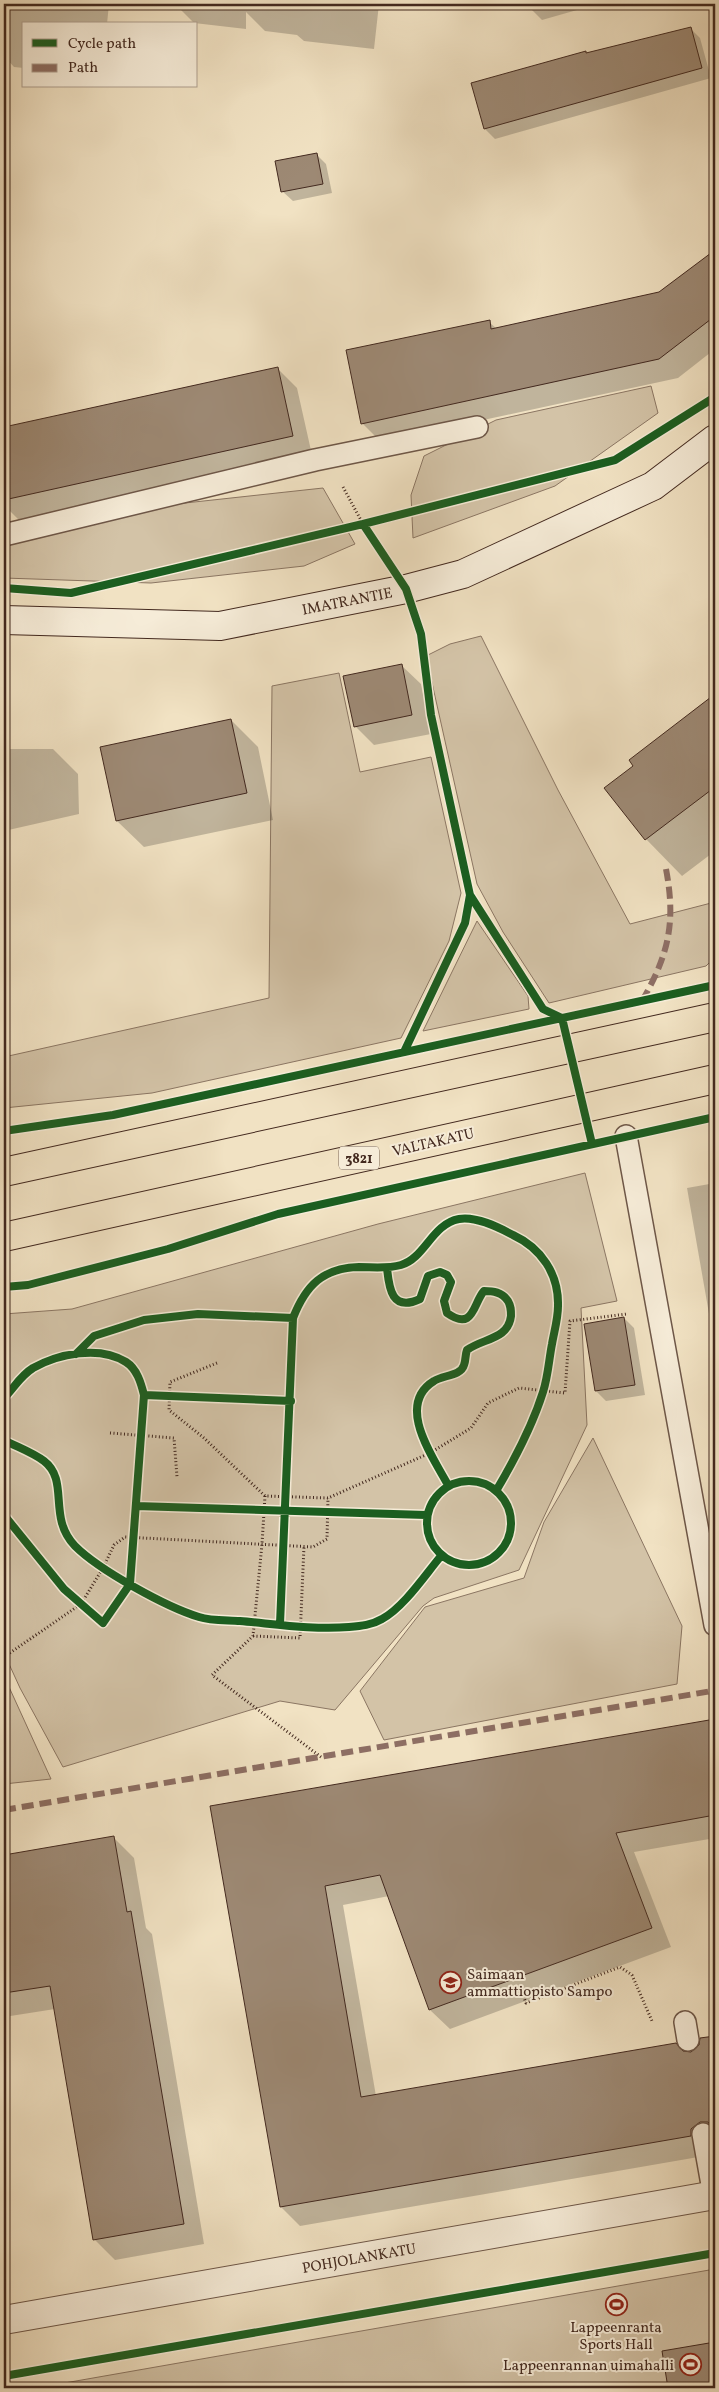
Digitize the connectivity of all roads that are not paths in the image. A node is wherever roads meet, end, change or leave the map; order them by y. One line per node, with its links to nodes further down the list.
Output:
1 (477, 427): 3 (lane)
2 (715, 439): 4 (street, IMATRANTIE)
3 (4, 534)
4 (4, 620)
5 (715, 1017): 8 (main road)
6 (715, 1080): 9 (main road, VALTAKATU / 3821)
7 (626, 1136): 10 (lane)
8 (4, 1172)
9 (4, 1237)
10 (715, 1625)
11 (703, 2134): 12 (lane)
12 (715, 2196): 13 (street, POHJOLANKATU)
13 (4, 2320)

